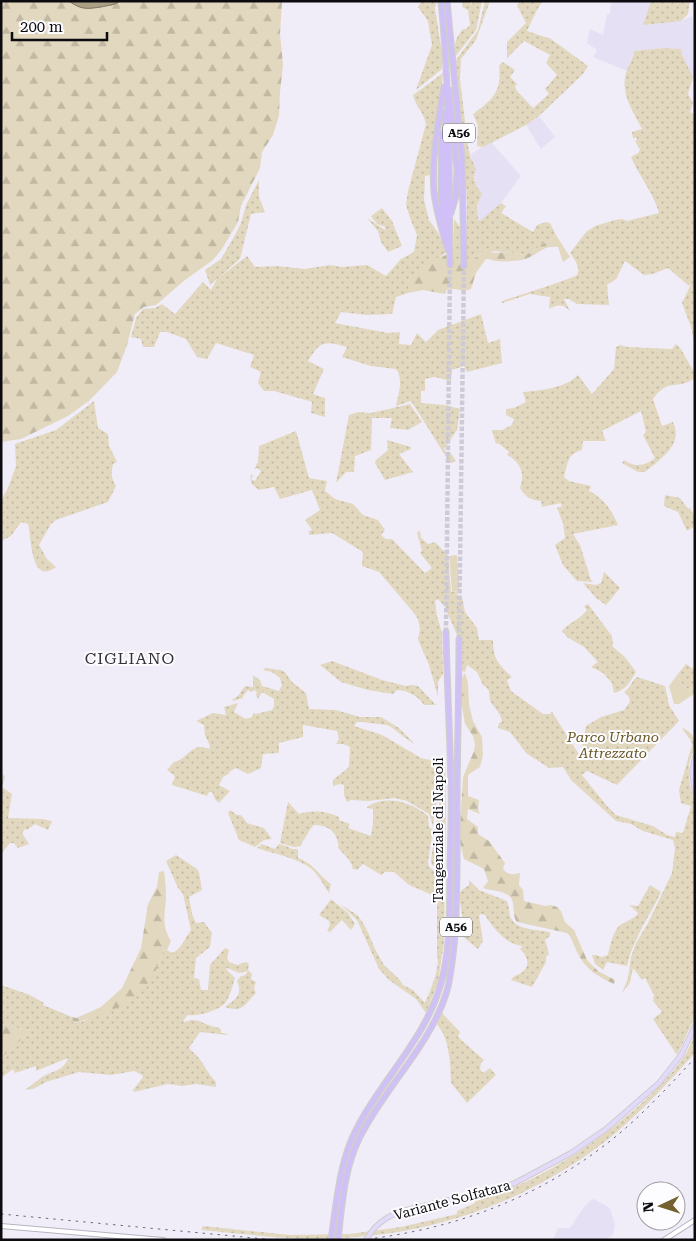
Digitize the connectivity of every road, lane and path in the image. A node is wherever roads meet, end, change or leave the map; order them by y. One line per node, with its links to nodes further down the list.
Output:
1 (441, 1): 3 (highway, A56)
2 (447, 1): 14 (highway, A56)
3 (446, 85): 4 (highway); 6 (highway, A56); 6 (highway); 6 (highway); 10 (highway); 11 (highway)
4 (442, 105): 5 (highway); 5 (highway); 7 (highway); 8 (highway); 9 (highway)
5 (439, 214): 7 (highway)
6 (450, 218): 12 (highway, A56)
7 (441, 223): 8 (highway)
8 (442, 230): 9 (highway)
9 (444, 238): 10 (highway)
10 (446, 244): 11 (highway)
11 (448, 249): 12 (highway)
12 (450, 256): 13 (highway, A56)
13 (450, 265)
14 (464, 266)
15 (446, 632): 27 (highway, Tangenziale di Napoli / A56)
16 (459, 639): 28 (highway, Tangenziale di Napoli / A56)
17 (695, 757): 18 (main road)
18 (695, 792)
19 (695, 1026): 29 (main road, Variante Solfatara, bridge)
20 (695, 1220): 30 (street)
21 (1, 1226): 22 (street)
22 (115, 1236): 23 (street); 24 (street)
23 (129, 1236): 25 (street); 26 (street)
24 (125, 1240)
25 (137, 1240)
26 (163, 1240)
27 (331, 1240)
28 (338, 1240)
29 (366, 1240)
30 (664, 1240)

